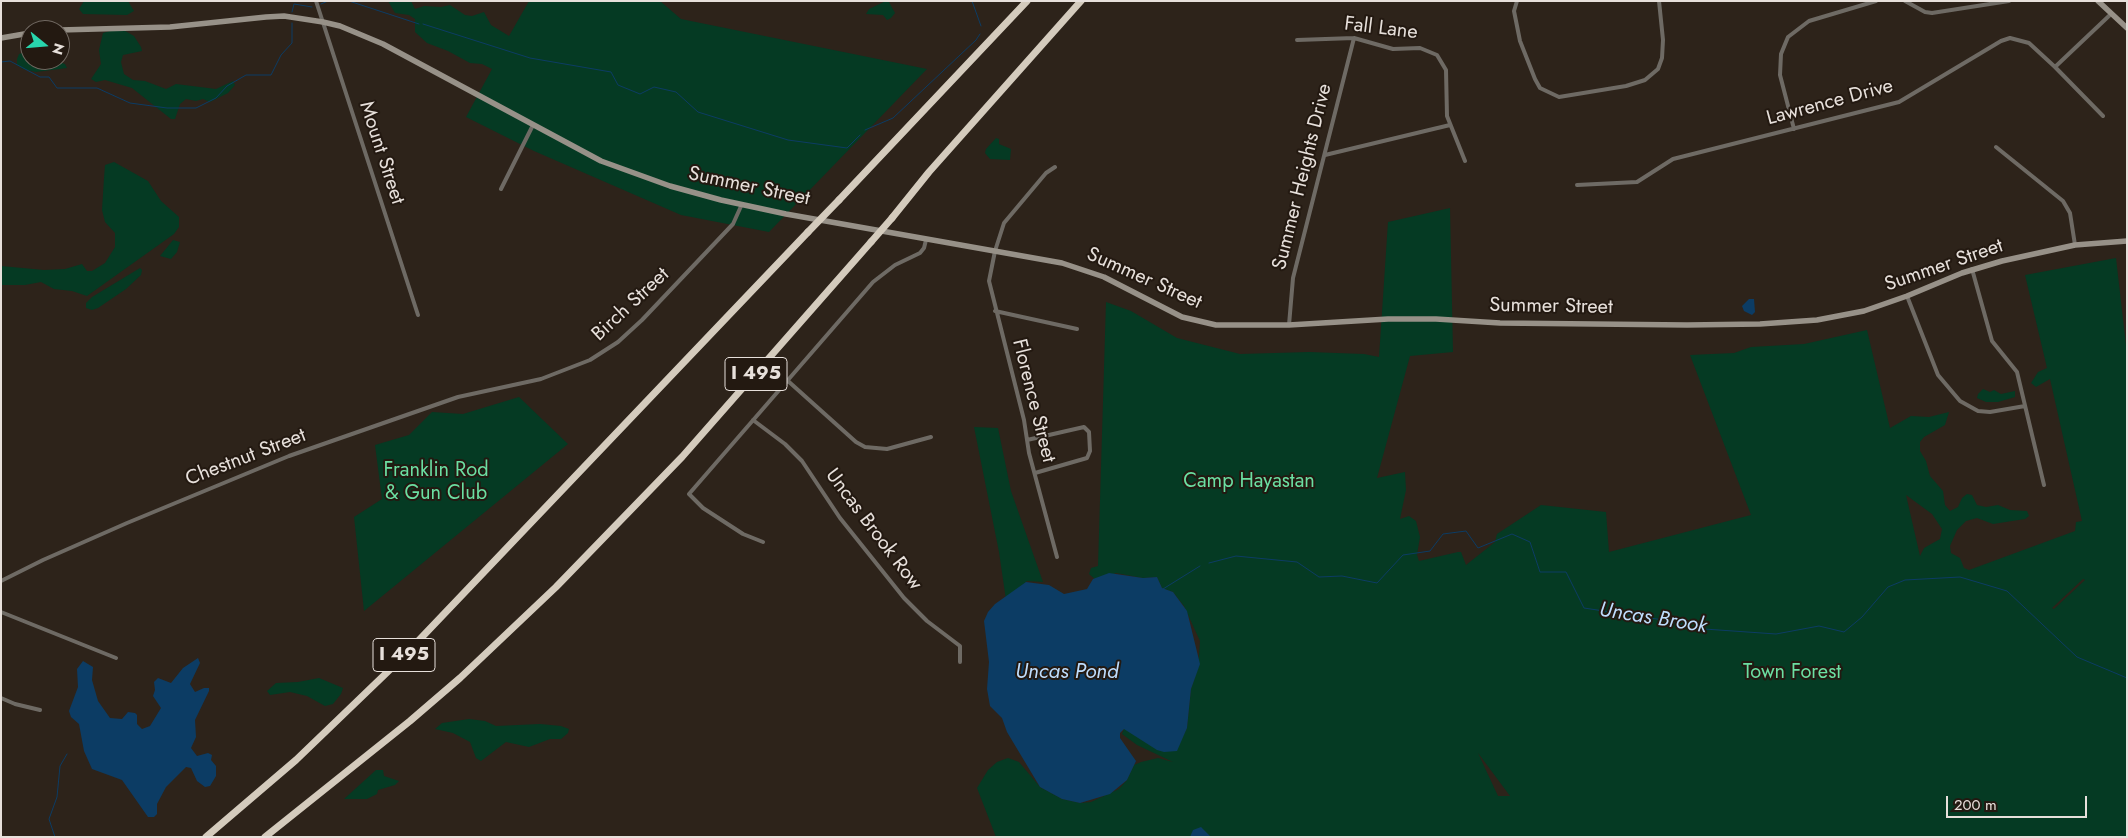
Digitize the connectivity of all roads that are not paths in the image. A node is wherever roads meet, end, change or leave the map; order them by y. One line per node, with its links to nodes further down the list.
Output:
1 (316, 1): 11 (street, Mount Street)
2 (1027, 1): 56 (highway, I 495, bridge)
3 (1081, 1): 57 (highway, I 495, bridge)
4 (1517, 1): 5 (street)
5 (1659, 1)
6 (1876, 1): 22 (street)
7 (1905, 1): 8 (street)
8 (2009, 1)
9 (2098, 1): 10 (main road)
10 (2111, 14): 12 (main road); 18 (street)
11 (323, 22): 13 (main road, Summer Street); 20 (main road, Summer Street); 37 (street, Mount Street)
12 (2127, 28)
13 (70, 30)
14 (20, 35): 15 (main road)
15 (1, 38)
16 (1354, 38): 17 (street, Fall Lane); 21 (street, Fall Lane); 24 (street, Summer Heights Drive)
17 (1297, 40)
18 (2055, 66): 19 (street, Lawrence Drive); 22 (street, Lawrence Drive)
19 (2103, 116)
20 (533, 125): 28 (street); 29 (main road, Summer Street)
21 (1450, 125): 24 (street); 25 (street, Fall Lane)
22 (1794, 128): 27 (street, Lawrence Drive)
23 (1996, 147): 32 (street)
24 (1325, 155): 38 (street, Summer Heights Drive)
25 (1465, 161)
26 (1055, 167): 33 (street, Florence Street)
27 (1578, 185)
28 (501, 189)
29 (742, 204): 30 (main road, Summer Street); 41 (street, Birch Street)
30 (926, 240): 33 (main road, Summer Street); 40 (street)
31 (2127, 241): 32 (main road, Summer Street)
32 (2075, 245): 34 (main road, Summer Street)
33 (995, 252): 36 (street, Florence Street); 38 (main road, Summer Street)
34 (1972, 270): 35 (main road, Summer Street); 42 (street)
35 (1907, 296): 38 (main road, Summer Street); 42 (street)
36 (995, 310): 39 (street); 45 (street, Florence Street)
37 (418, 315)
38 (1289, 325)
39 (1077, 328)
40 (788, 381): 43 (street); 44 (street)
41 (510, 386): 50 (street, Chestnut Street)
42 (2025, 406): 47 (street)
43 (754, 420): 48 (street); 53 (street, Uncas Brook Row)
44 (931, 437)
45 (1027, 440): 46 (street, Florence Street); 46 (street)
46 (1035, 473): 49 (street, Florence Street)
47 (2044, 484)
48 (764, 542)
49 (1056, 558)
50 (1, 581)
51 (1, 612): 52 (street)
52 (116, 658)
53 (960, 662)
54 (1, 698): 55 (street)
55 (40, 710)
56 (206, 837)
57 (265, 837)

